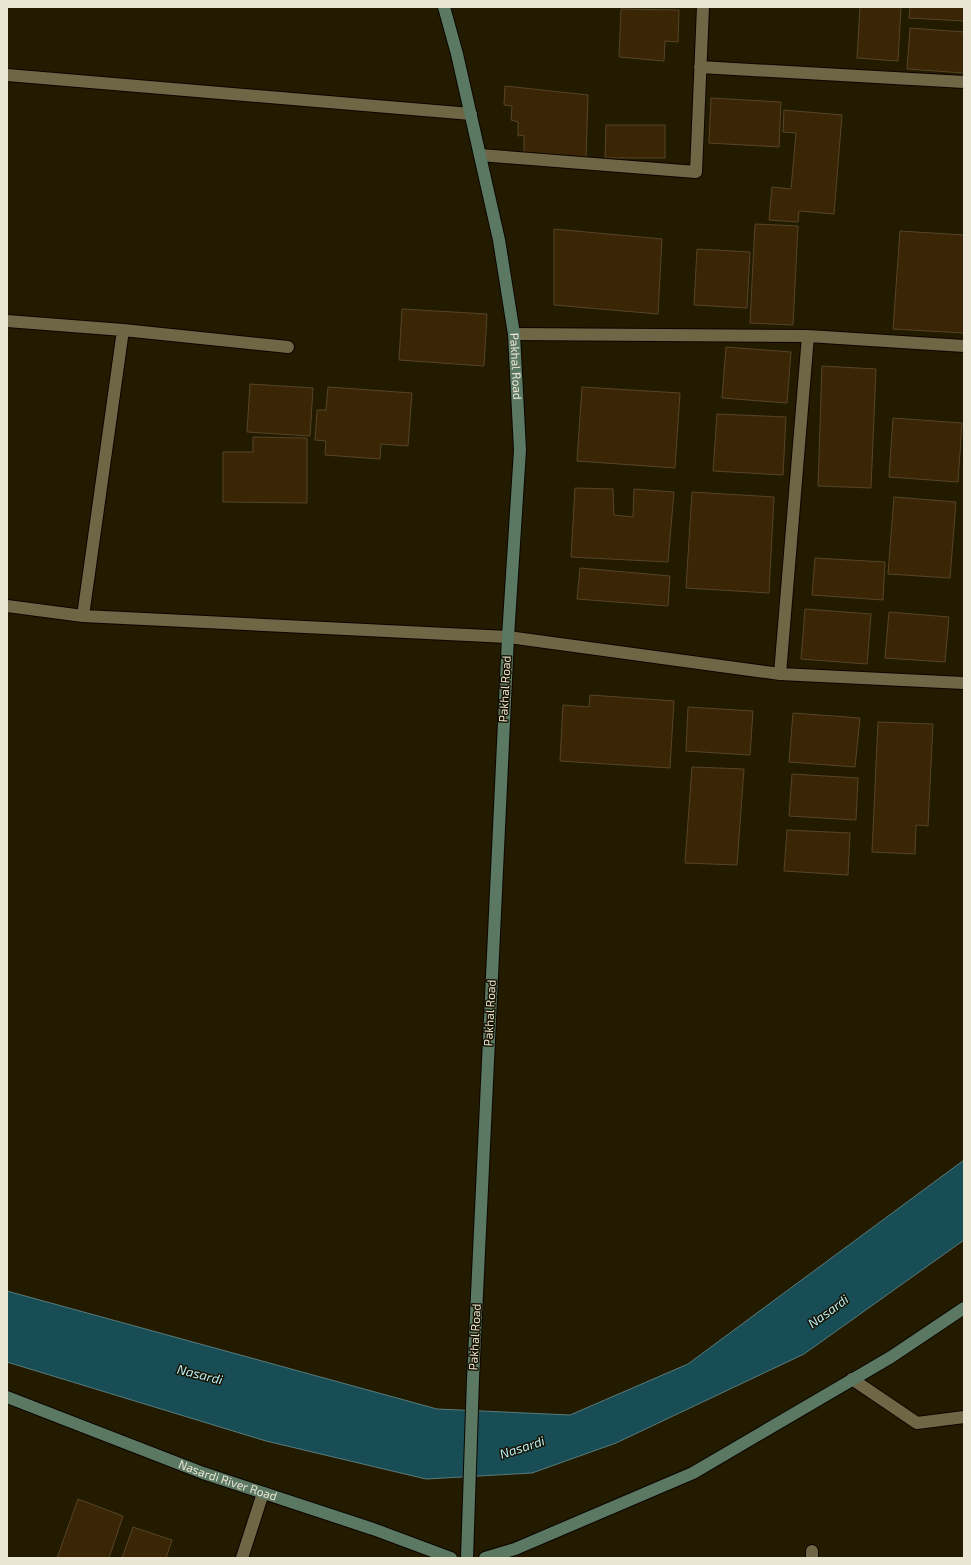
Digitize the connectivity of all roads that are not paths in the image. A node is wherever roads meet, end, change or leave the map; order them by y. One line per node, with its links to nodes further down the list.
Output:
1 (444, 7): 6 (street, Pakhal Road)
2 (703, 7): 3 (street)
3 (700, 67): 5 (street); 7 (street)
4 (7, 75): 6 (street)
5 (964, 82)
6 (471, 114): 7 (street, Pakhal Road)
7 (480, 155): 10 (street, Pakhal Road)
8 (7, 321): 9 (street)
9 (123, 330): 13 (street); 15 (street)
10 (514, 334): 11 (street); 16 (street, Pakhal Road)
11 (808, 336): 12 (street); 17 (street)
12 (964, 346)
13 (288, 347)
14 (7, 606): 15 (street)
15 (83, 616): 16 (street)
16 (508, 637): 17 (street); 26 (street, Pakhal Road)
17 (780, 674): 18 (street)
18 (964, 683)
19 (964, 1308): 20 (street)
20 (852, 1379): 22 (street); 27 (street)
21 (7, 1397): 23 (street, Nasardi River Road)
22 (964, 1417)
23 (263, 1493): 24 (street); 25 (street, Nasardi River Road)
24 (242, 1558)
25 (452, 1558)
26 (467, 1558)
27 (485, 1558)

